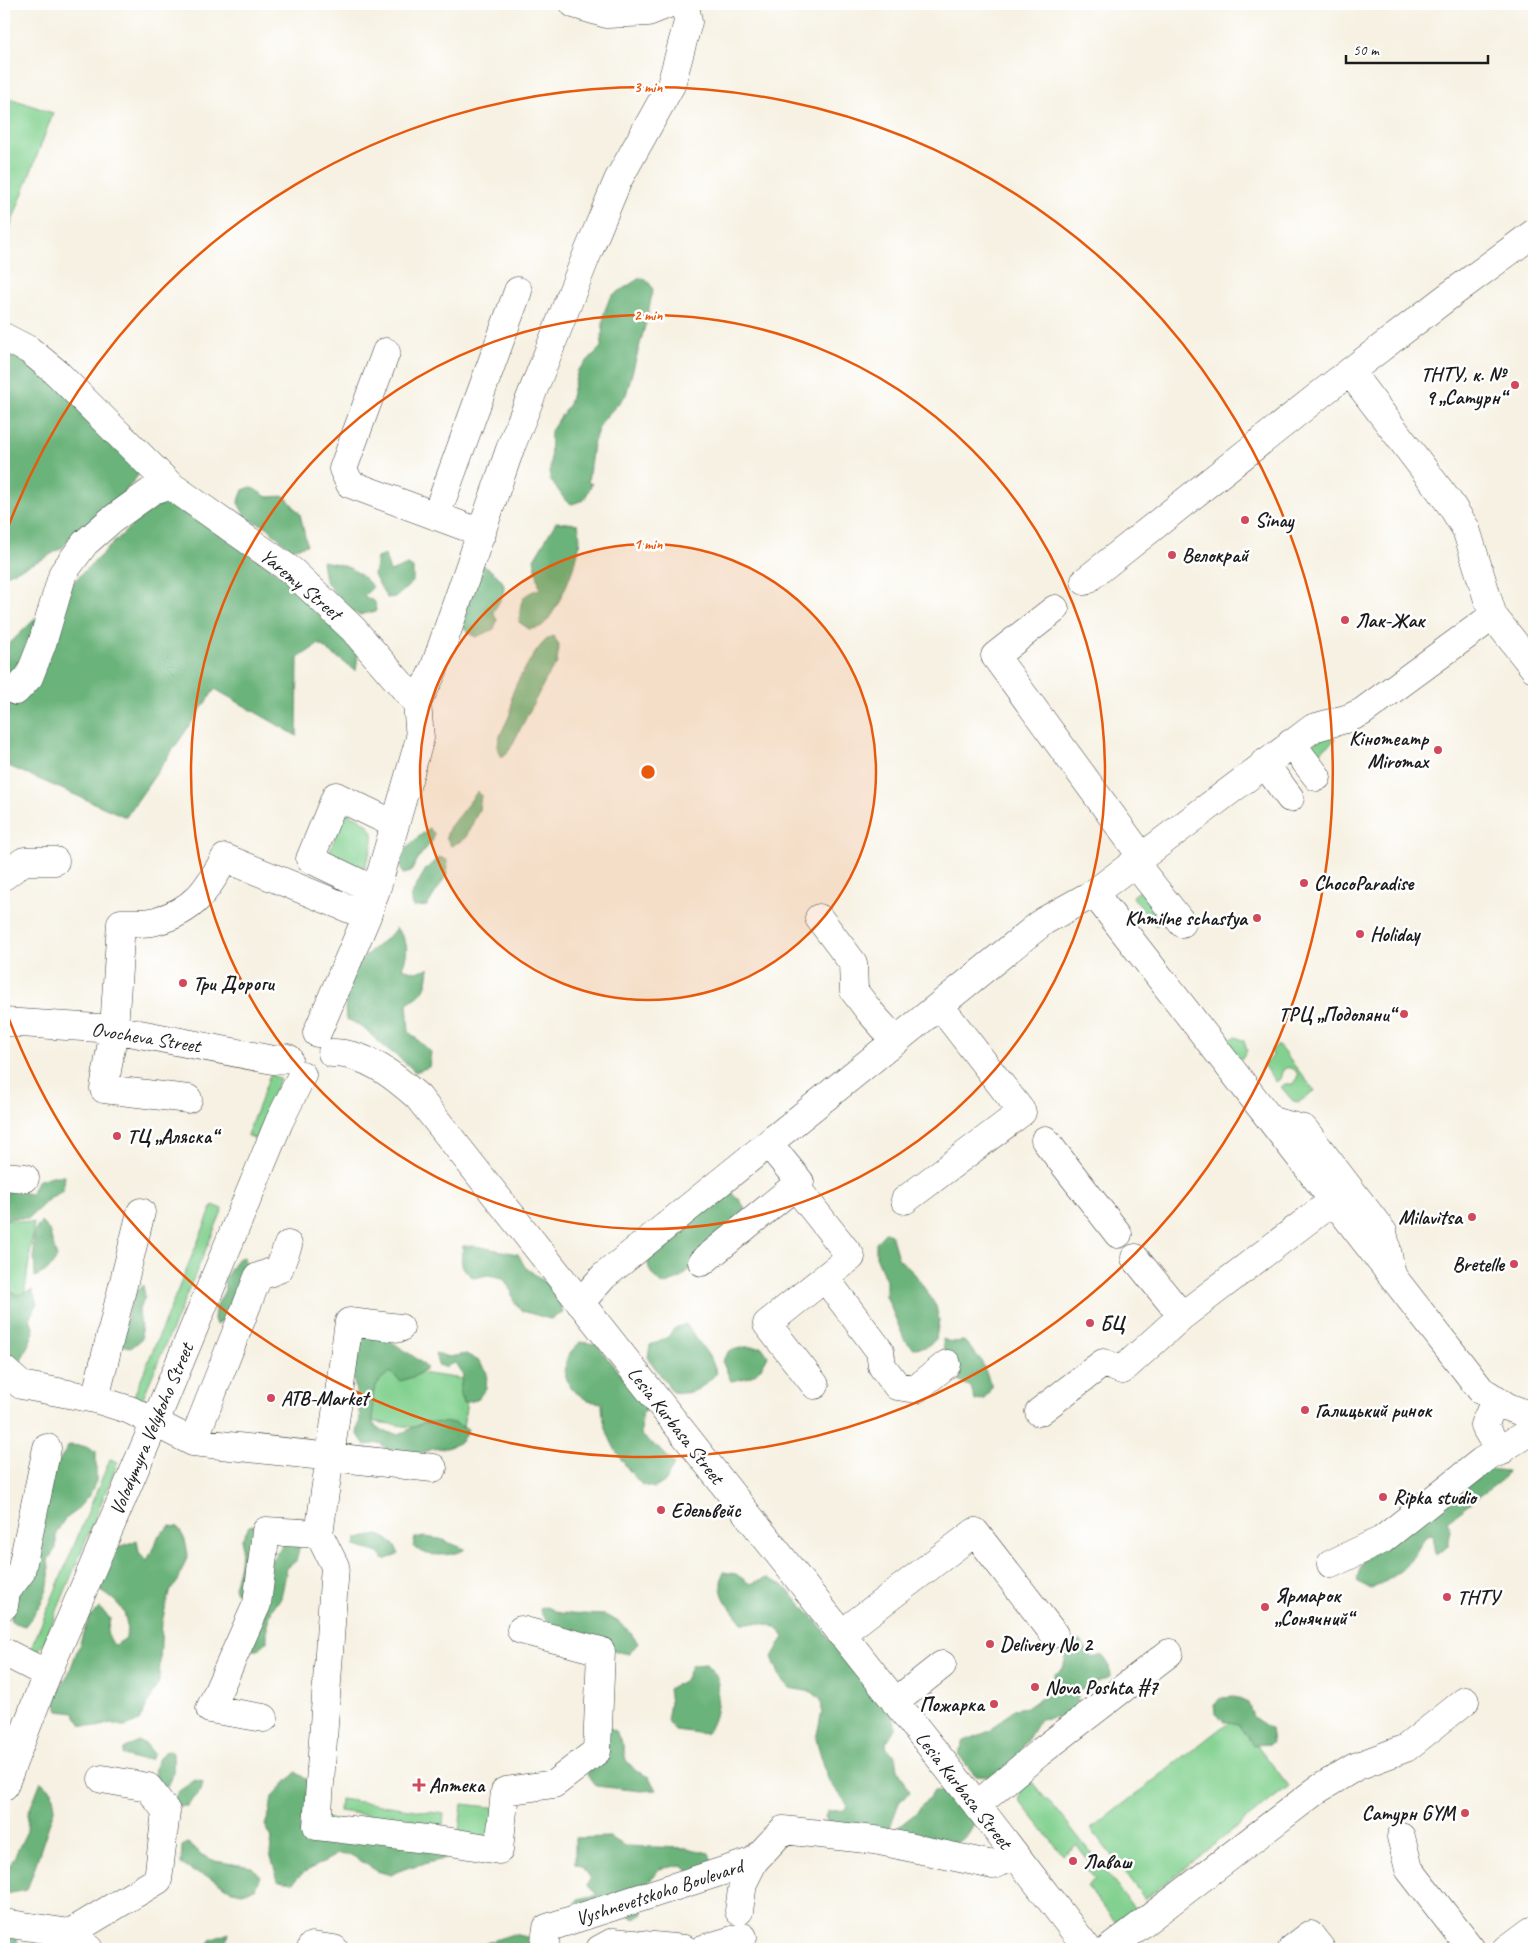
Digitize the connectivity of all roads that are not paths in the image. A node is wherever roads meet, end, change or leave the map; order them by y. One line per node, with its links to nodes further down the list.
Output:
1 (574, 4): 3 (street)
2 (686, 4): 11 (street)
3 (653, 7)
4 (1534, 233): 8 (street)
5 (518, 291): 10 (street)
6 (4, 337): 9 (street, Yaremy Street)
7 (386, 352): 10 (street)
8 (1350, 372): 12 (street); 14 (street)
9 (170, 485): 16 (street); 17 (street, Yaremy Street)
10 (436, 516): 11 (street)
11 (482, 532): 17 (street)
12 (1085, 580)
13 (1055, 609): 23 (street)
14 (1493, 616): 15 (street); 18 (street)
15 (1534, 668)
16 (16, 691)
17 (417, 703): 22 (street)
18 (1291, 743): 19 (street); 20 (street)
19 (1264, 764): 21 (street); 23 (street)
20 (1317, 778)
21 (1290, 798)
22 (394, 824): 26 (street); 26 (street)
23 (1138, 859): 27 (street); 30 (street)
24 (55, 861): 25 (street)
25 (4, 876)
26 (377, 887): 28 (street)
27 (1094, 892): 31 (street); 38 (street)
28 (367, 916): 33 (street); 35 (street)
29 (820, 918): 34 (street)
30 (1182, 923)
31 (940, 1006): 34 (street); 42 (street)
32 (4, 1022): 33 (street, Ovocheva Street)
33 (114, 1029): 36 (street, Ovocheva Street); 37 (street)
34 (896, 1041): 40 (street)
35 (325, 1043): 36 (street); 36 (street); 51 (street, Lesia Kurbasa Street)
36 (295, 1066): 61 (street, Volodymyra Velykoho Street)
37 (188, 1099)
38 (1272, 1121): 43 (street); 49 (street)
39 (1045, 1140): 45 (street)
40 (769, 1144): 41 (street); 51 (street)
41 (795, 1186): 48 (street); 50 (street)
42 (905, 1200)
43 (1333, 1201): 49 (street); 52 (street)
44 (141, 1212): 58 (street)
45 (1118, 1234)
46 (288, 1245): 63 (street)
47 (1135, 1258): 52 (street)
48 (702, 1262)
49 (1392, 1274): 57 (street)
50 (824, 1278): 54 (street); 56 (street)
51 (580, 1303): 72 (street, Lesia Kurbasa Street)
52 (1182, 1316): 59 (street)
53 (400, 1328): 66 (street)
54 (947, 1364)
55 (4, 1370): 58 (street)
56 (815, 1385)
57 (1496, 1399): 60 (street); 65 (street)
58 (95, 1400): 61 (street)
59 (1039, 1412)
60 (1534, 1417)
61 (155, 1422): 63 (street); 77 (street, Volodymyra Velykoho Street)
62 (1534, 1429): 65 (street)
63 (193, 1442): 66 (street)
64 (47, 1448): 70 (street)
65 (1500, 1452): 69 (street)
66 (329, 1456): 67 (street); 68 (street)
67 (433, 1468)
68 (319, 1534): 71 (street); 80 (street)
69 (1331, 1564)
70 (4, 1606)
71 (521, 1630)
72 (842, 1634): 73 (street); 79 (street, Lesia Kurbasa Street)
73 (1054, 1634)
74 (4, 1652): 77 (street)
75 (1169, 1653): 83 (street)
76 (942, 1665): 79 (street)
77 (47, 1674): 82 (street, Volodymyra Velykoho Street)
78 (1465, 1701): 99 (street)
79 (895, 1702): 83 (street, Lesia Kurbasa Street)
80 (264, 1718)
81 (102, 1779): 91 (street)
82 (4, 1786)
83 (977, 1805): 85 (street, Lesia Kurbasa Street)
84 (1402, 1837): 102 (street)
85 (1014, 1855): 86 (street, Vyshnevetskoho Boulevard); 98 (street, Lesia Kurbasa Street)
86 (754, 1861): 87 (street); 94 (street, Vyshnevetskoho Boulevard)
87 (739, 1911)
88 (4, 1922): 91 (street)
89 (1534, 1933): 103 (street)
90 (743, 1937): 97 (street)
91 (79, 1941)
92 (311, 1949): 93 (street)
93 (334, 1949)
94 (544, 1949)
95 (600, 1949): 96 (street)
96 (684, 1949)
97 (703, 1949)
98 (1088, 1949)
99 (1110, 1949)
100 (1292, 1949): 101 (street)
101 (1321, 1949)
102 (1471, 1949)
103 (1507, 1949)

